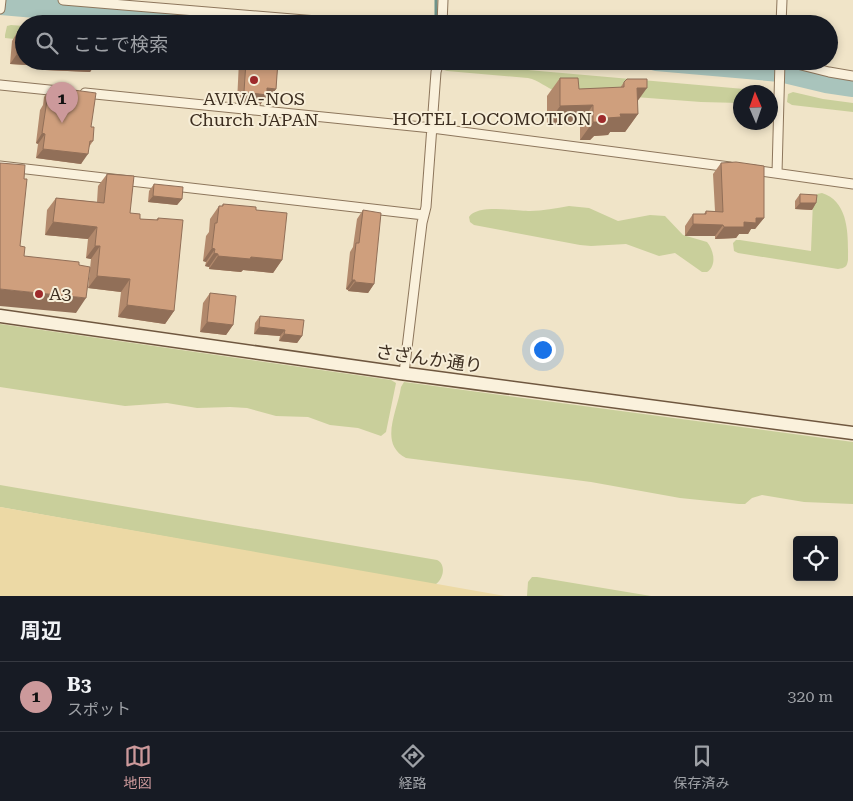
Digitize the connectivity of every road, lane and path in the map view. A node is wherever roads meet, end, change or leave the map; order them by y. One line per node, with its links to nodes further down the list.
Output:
1 (1, 0): 5 (street)
2 (63, 0): 6 (street)
3 (443, 0): 7 (street)
4 (782, 0): 8 (street)
5 (0, 9)
6 (244, 15)
7 (442, 15)
8 (781, 15)
9 (437, 70): 14 (street)
10 (781, 70): 18 (street)
11 (820, 70): 12 (street)
12 (853, 76)
13 (0, 85): 14 (street)
14 (432, 128): 16 (street); 20 (street)
15 (0, 166): 20 (street)
16 (738, 168)
17 (748, 170): 18 (street)
18 (777, 173): 19 (street)
19 (853, 184)
20 (424, 215): 22 (street)
21 (0, 316): 22 (street, さざんか通り)
22 (404, 373): 23 (street, さざんか通り)
23 (853, 433)

